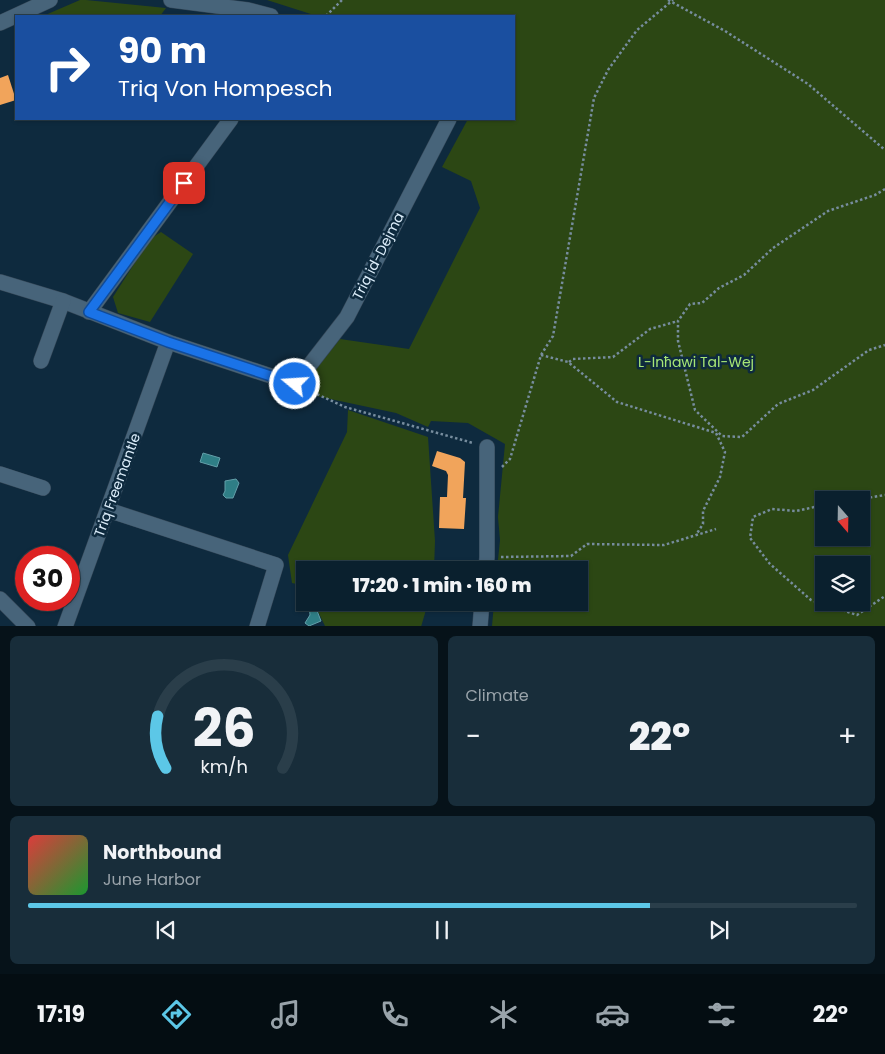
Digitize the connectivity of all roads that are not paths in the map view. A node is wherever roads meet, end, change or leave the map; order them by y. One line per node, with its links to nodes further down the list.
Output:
1 (50, 0): 3 (street)
2 (171, 0): 4 (street)
3 (17, 15)
4 (267, 15)
5 (15, 16): 6 (street)
6 (0, 23)
7 (231, 120): 11 (street)
8 (448, 120): 12 (street, Triq id-Dejma)
9 (0, 282): 10 (street)
10 (63, 301): 11 (street); 13 (street)
11 (89, 312): 12 (street)
12 (168, 342): 17 (street, Triq Freemantle)
13 (41, 361)
14 (487, 447): 18 (street)
15 (0, 474): 16 (street)
16 (43, 488)
17 (108, 510): 22 (street, Triq Freemantle); 23 (street)
18 (487, 561)
19 (0, 599): 21 (street)
20 (481, 611): 24 (street)
21 (28, 626)
22 (65, 626)
23 (257, 626)
24 (480, 626)

